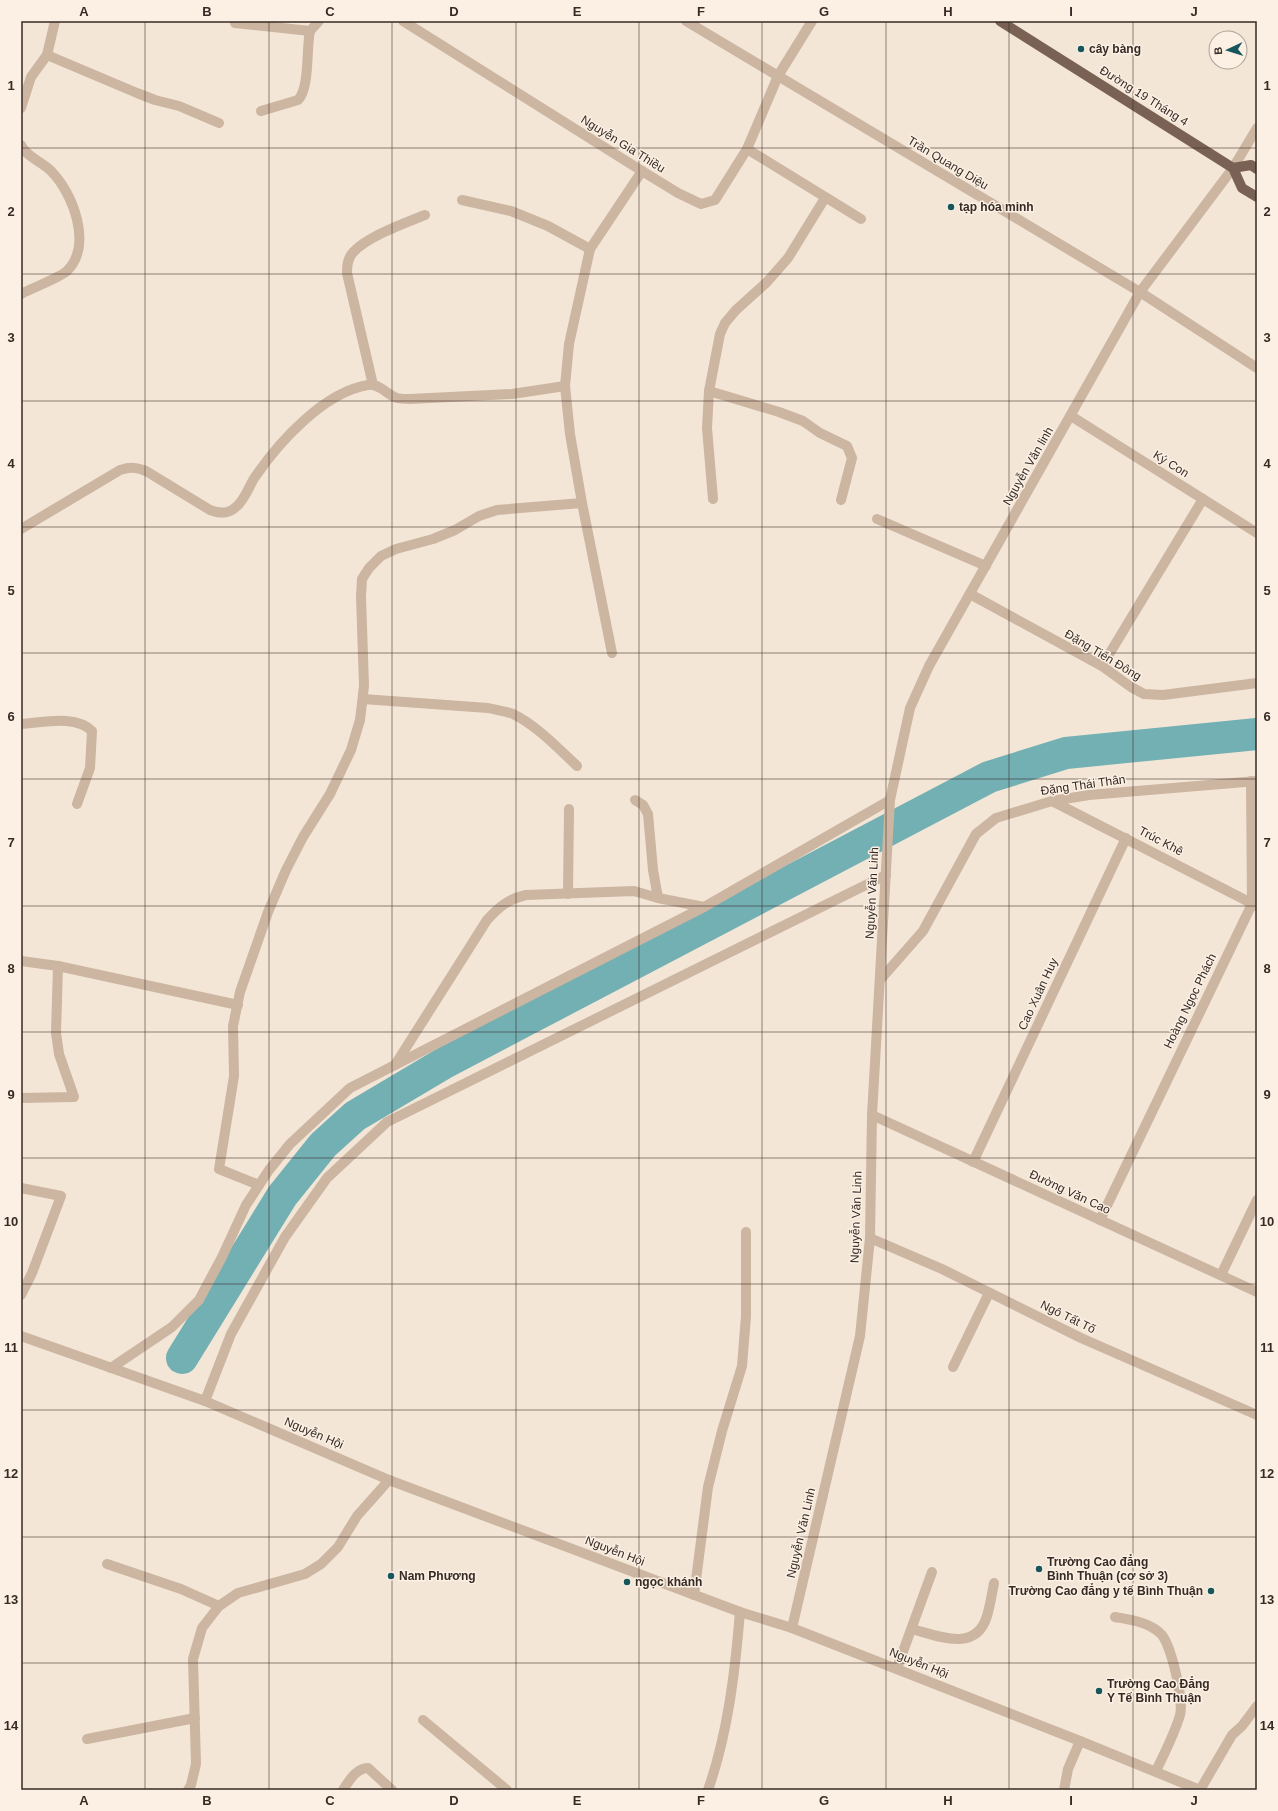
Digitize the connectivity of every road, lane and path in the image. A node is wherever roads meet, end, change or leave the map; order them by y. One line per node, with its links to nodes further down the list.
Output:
1 (56, 21): 9 (street)
2 (319, 21): 8 (street)
3 (403, 21): 19 (street, Nguyễn Gia Thiều)
4 (686, 21): 10 (street, Trần Quang Diệu)
5 (812, 21): 10 (street, Nguyễn Gia Thiều)
6 (1000, 21): 17 (main road, Đường 19 Tháng 4)
7 (235, 23): 8 (street)
8 (310, 31): 12 (street)
9 (47, 55): 11 (street); 13 (street)
10 (778, 76): 15 (street, Nguyễn Gia Thiều); 26 (street, Trần Quang Diệu)
11 (21, 108)
12 (261, 110)
13 (219, 123)
14 (1257, 128): 17 (street, Nguyễn Văn linh)
15 (747, 149): 19 (street, Nguyễn Gia Thiều); 21 (street)
16 (23, 151): 27 (street)
17 (1233, 168): 18 (main road); 20 (main road); 26 (street, Nguyễn Văn linh)
18 (1257, 169)
19 (642, 171): 25 (street)
20 (1257, 197)
21 (825, 198): 24 (street); 31 (street)
22 (462, 200): 25 (street)
23 (425, 215): 29 (street)
24 (861, 219)
25 (590, 249): 30 (street)
26 (1140, 292): 28 (street, Trần Quang Diệu); 32 (street, Nguyễn Văn linh)
27 (21, 294)
28 (1257, 368)
29 (373, 385): 30 (street); 38 (street)
30 (566, 386): 36 (street)
31 (709, 391): 33 (street); 35 (street)
32 (1072, 416): 34 (street, Ký Con); 40 (street, Nguyễn Văn linh)
33 (713, 498)
34 (1204, 499): 39 (street, Ký Con); 43 (street)
35 (841, 500)
36 (582, 503): 42 (street); 45 (street)
37 (877, 519): 40 (street)
38 (21, 529)
39 (1257, 533)
40 (986, 566): 41 (street, Nguyễn Văn linh)
41 (970, 594): 43 (street, Đặng Tiến Đông); 50 (street, Nguyễn Văn linh)
42 (612, 653)
43 (1102, 666): 44 (street, Đặng Tiến Đông)
44 (1257, 683)
45 (363, 699): 47 (street); 63 (street)
46 (21, 724): 52 (street)
47 (577, 766)
48 (1254, 781): 51 (street, Đặng Thái Thân); 58 (street, Hoàng Ngọc Phách)
49 (635, 800): 57 (street)
50 (890, 800): 55 (street, Nguyễn Văn Linh); 59 (street)
51 (1052, 801): 54 (street, Trúc Khê); 62 (street, Đặng Thái Thân)
52 (77, 804)
53 (568, 809): 56 (street)
54 (1126, 838): 58 (street, Trúc Khê); 67 (street, Cao Xuân Huy)
55 (886, 875): 62 (street, Nguyễn Văn Linh); 81 (street)
56 (568, 894): 57 (street); 64 (street)
57 (658, 898): 59 (street)
58 (1254, 905): 71 (street, Hoàng Ngọc Phách)
59 (704, 907): 64 (street)
60 (21, 961): 61 (street)
61 (58, 966): 63 (street); 65 (street)
62 (880, 980): 66 (street, Nguyễn Văn Linh)
63 (238, 1005): 68 (street)
64 (394, 1065): 68 (street)
65 (21, 1098)
66 (872, 1115): 67 (street, Đường Văn Cao); 73 (street, Nguyễn Văn Linh)
67 (973, 1162): 71 (street, Đường Văn Cao)
68 (259, 1185): 80 (street)
69 (21, 1188): 77 (street)
70 (1257, 1200): 74 (street)
71 (1100, 1220): 74 (street, Đường Văn Cao)
72 (746, 1232): 87 (street)
73 (870, 1238): 76 (street, Ngô Tất Tố); 91 (street, Nguyễn Văn Linh)
74 (1221, 1275): 75 (street, Đường Văn Cao)
75 (1257, 1292)
76 (989, 1293): 79 (street); 82 (street, Ngô Tất Tố)
77 (21, 1295)
78 (21, 1336): 80 (street, Nguyễn Hội)
79 (953, 1367)
80 (111, 1368): 81 (street, Nguyễn Hội)
81 (204, 1401): 83 (street, Nguyễn Hội)
82 (1257, 1415)
83 (389, 1480): 87 (street, Nguyễn Hội); 88 (street)
84 (107, 1564): 88 (street)
85 (932, 1572): 92 (street)
86 (994, 1583): 92 (street)
87 (694, 1595): 89 (street, Nguyễn Hội)
88 (219, 1606): 95 (street)
89 (740, 1612): 91 (street, Nguyễn Hội); 104 (street)
90 (1115, 1617): 99 (street)
91 (792, 1628): 93 (street, Nguyễn Hội)
92 (912, 1629): 93 (street)
93 (897, 1668): 98 (street, Nguyễn Hội)
94 (1257, 1706): 106 (street)
95 (195, 1718): 97 (street); 100 (street)
96 (423, 1720): 103 (street)
97 (87, 1739)
98 (1080, 1741): 99 (street, Nguyễn Hội); 105 (street)
99 (1156, 1771): 106 (street, Nguyễn Hội)
100 (188, 1790)
101 (343, 1790): 102 (street)
102 (392, 1790)
103 (507, 1790)
104 (708, 1790)
105 (1064, 1790)
106 (1200, 1790)

